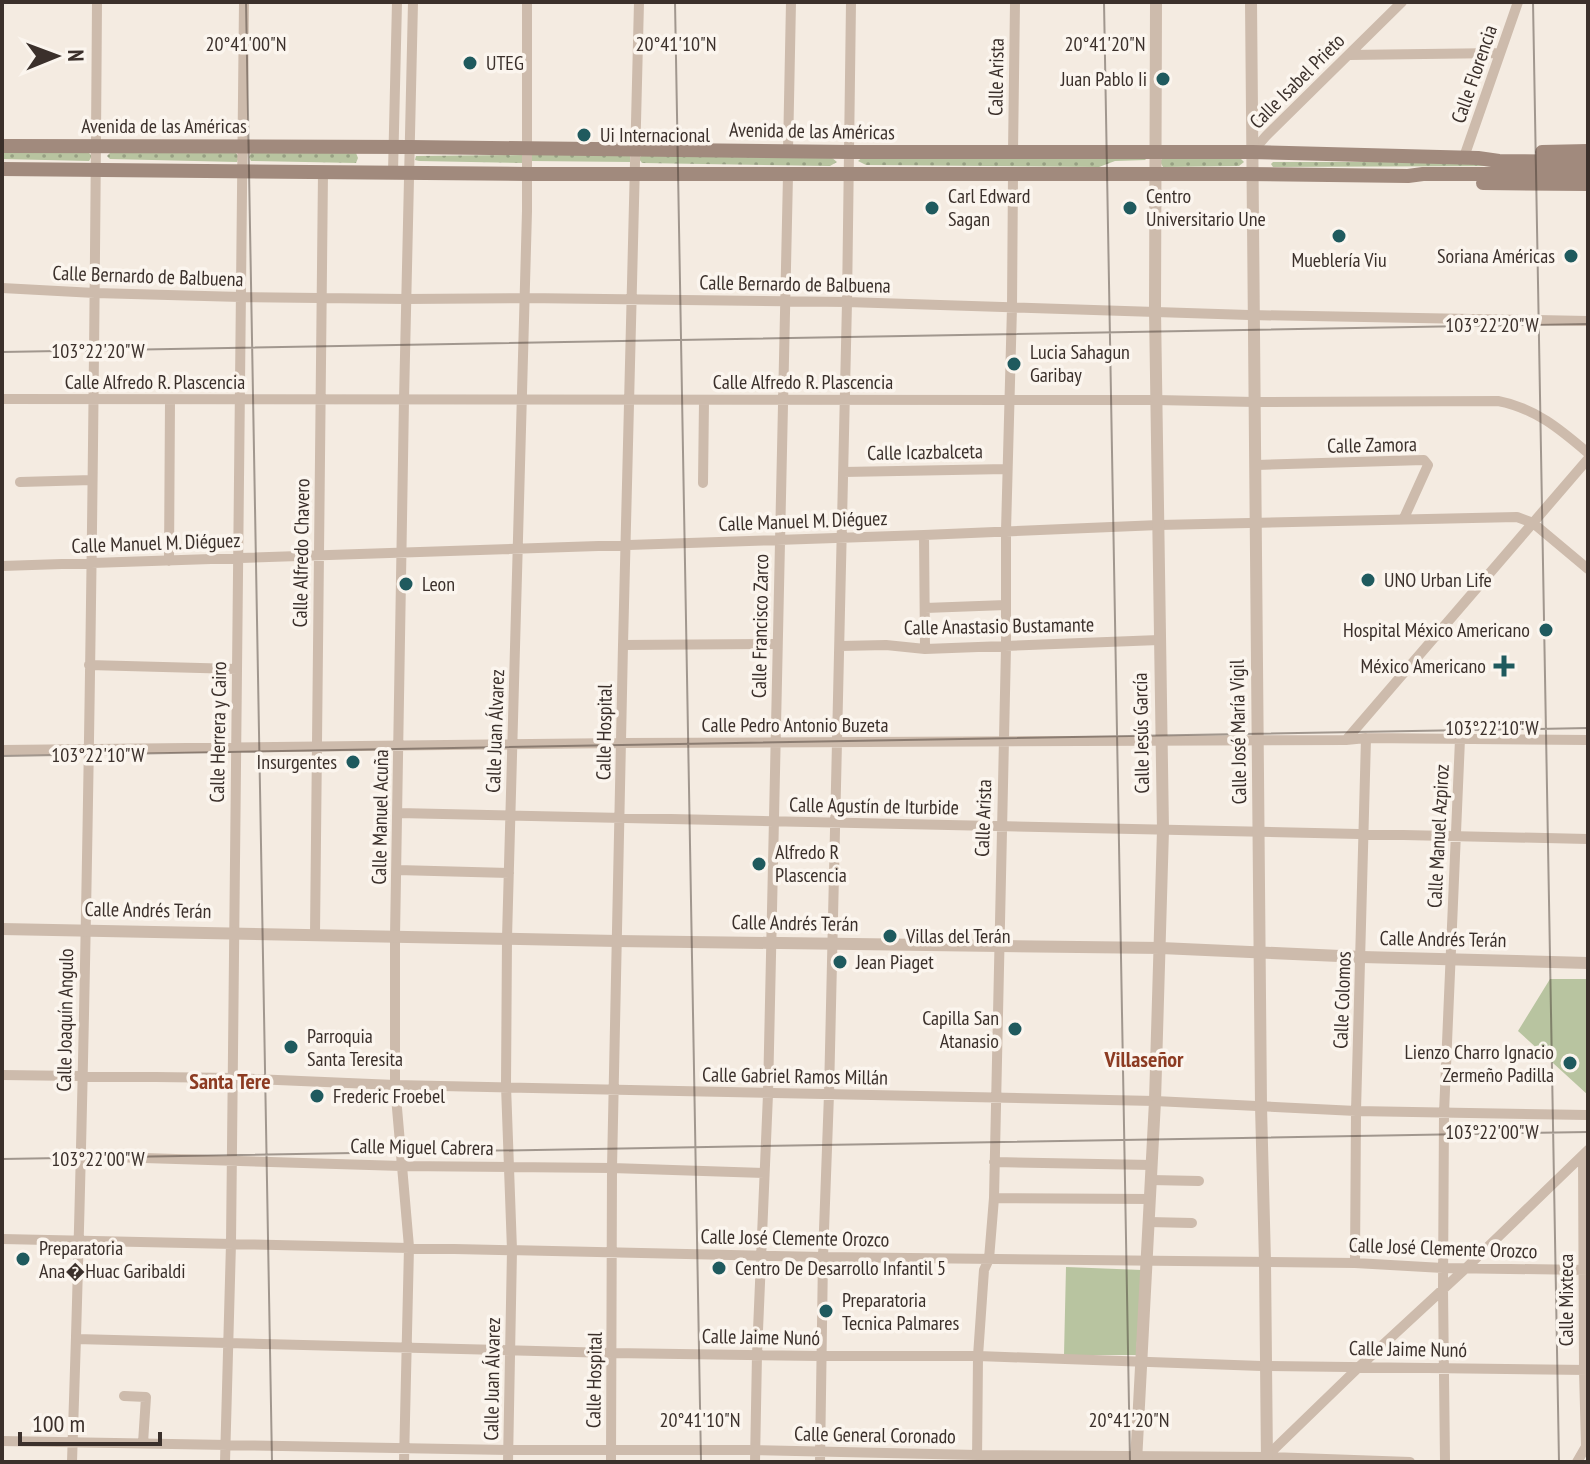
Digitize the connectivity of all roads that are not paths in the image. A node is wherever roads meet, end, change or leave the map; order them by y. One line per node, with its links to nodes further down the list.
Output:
1 (97, 2): 17 (street, Calle Joaquín Angulo)
2 (244, 2): 18 (street, Calle Herrera y Cairo)
3 (397, 2): 19 (street)
4 (413, 2): 20 (street, Calle Manuel Acuña)
5 (527, 2): 21 (street, Calle Juan Álvarez)
6 (639, 2): 22 (street, Calle Hospital)
7 (791, 2): 23 (street)
8 (851, 2): 25 (street)
9 (1015, 2): 26 (street, Calle Arista)
10 (1156, 2): 28 (street, Calle Jesús García)
11 (1251, 2): 27 (street, Calle José María Vigil)
12 (1402, 2): 15 (street, Calle Isabel Prieto)
13 (1518, 2): 14 (street, Calle Florencia)
14 (1500, 53): 15 (street); 29 (street, Calle Florencia)
15 (1349, 55): 27 (street, Calle Isabel Prieto)
16 (2, 146): 17 (main road, Avenida de las Américas)
17 (96, 146): 18 (main road, Avenida de las Américas); 32 (street, Calle Joaquín Angulo)
18 (242, 147): 19 (main road, Avenida de las Américas); 33 (street, Calle Herrera y Cairo)
19 (394, 147): 20 (main road, Avenida de las Américas); 35 (street)
20 (411, 147): 21 (main road, Avenida de las Américas); 36 (street, Calle Manuel Acuña)
21 (528, 148): 22 (main road, Avenida de las Américas); 37 (street, Calle Juan Álvarez)
22 (636, 150): 23 (main road, Avenida de las Américas); 38 (street, Calle Hospital)
23 (788, 151): 25 (main road, Avenida de las Américas)
24 (1588, 151): 29 (main road, Avenida de las Américas)
25 (850, 152): 26 (main road, Avenida de las Américas); 39 (street)
26 (1013, 152): 28 (main road, Avenida de las Américas)
27 (1252, 152): 28 (main road, Avenida de las Américas); 29 (main road, Avenida de las Américas); 42 (street, Calle José María Vigil)
28 (1155, 153): 41 (street, Calle Jesús García)
29 (1471, 158): 30 (main road, Avenida de las Américas)
30 (1588, 162)
31 (2, 169): 32 (main road, Avenida de las Américas)
32 (97, 170): 33 (main road, Avenida de las Américas); 48 (street, Calle Joaquín Angulo)
33 (242, 171): 34 (main road, Avenida de las Américas); 49 (street, Calle Herrera y Cairo)
34 (323, 172): 35 (main road, Avenida de las Américas); 50 (street, Calle Alfredo Chavero)
35 (393, 172): 36 (main road, Avenida de las Américas)
36 (410, 172): 37 (main road, Avenida de las Américas); 52 (street, Calle Manuel Acuña)
37 (528, 174): 38 (main road, Avenida de las Américas); 51 (street, Calle Juan Álvarez)
38 (635, 174): 44 (main road, Avenida de las Américas); 53 (street, Calle Hospital)
39 (850, 174): 40 (main road, Avenida de las Américas); 44 (main road, Avenida de las Américas); 55 (street)
40 (1013, 174): 41 (main road, Avenida de las Américas); 56 (street, Calle Arista)
41 (1154, 174): 42 (main road, Avenida de las Américas); 57 (street, Calle Jesús García)
42 (1253, 174): 45 (main road, Avenida de las Américas); 58 (street, Calle José María Vigil)
43 (1588, 174): 45 (main road, Avenida de las Américas)
44 (788, 175): 54 (street, Calle Francisco Zarco)
45 (1408, 176): 46 (main road, Avenida de las Américas)
46 (1588, 184)
47 (2, 288): 48 (street, Calle Bernardo de Balbuena)
48 (95, 293): 49 (street, Calle Bernardo de Balbuena); 62 (street, Calle Joaquín Angulo)
49 (241, 297): 50 (street, Calle Bernardo de Balbuena); 64 (street, Calle Herrera y Cairo)
50 (322, 297): 52 (street, Calle Bernardo de Balbuena); 61 (street, Calle Alfredo Chavero)
51 (525, 298): 52 (street, Calle Bernardo de Balbuena); 53 (street, Calle Bernardo de Balbuena); 66 (street, Calle Juan Álvarez)
52 (406, 299): 65 (street, Calle Manuel Acuña)
53 (632, 300): 54 (street, Calle Bernardo de Balbuena); 71 (street, Calle Hospital)
54 (785, 301): 55 (street, Calle Bernardo de Balbuena); 67 (street, Calle Francisco Zarco)
55 (847, 302): 56 (street, Calle Bernardo de Balbuena); 68 (street)
56 (1012, 307): 57 (street, Calle Bernardo de Balbuena); 69 (street, Calle Arista)
57 (1155, 311): 58 (street, Calle Bernardo de Balbuena); 70 (street, Calle Jesús García)
58 (1254, 315): 59 (street, Calle Bernardo de Balbuena); 73 (street, Calle José María Vigil)
59 (1588, 321)
60 (2, 399): 62 (street, Calle Alfredo R. Plascencia)
61 (321, 399): 64 (street, Calle Alfredo R. Plascencia); 65 (street, Calle Alfredo R. Plascencia); 93 (street, Calle Alfredo Chavero)
62 (93, 400): 63 (street, Calle Alfredo R. Plascencia); 79 (street, Calle Joaquín Angulo)
63 (170, 400): 64 (street, Calle Alfredo R. Plascencia); 95 (street)
64 (240, 400): 94 (street, Calle Herrera y Cairo)
65 (404, 400): 66 (street, Calle Alfredo R. Plascencia); 92 (street, Calle Manuel Acuña)
66 (522, 400): 71 (street, Calle Alfredo R. Plascencia); 91 (street, Calle Juan Álvarez)
67 (783, 400): 68 (street, Calle Alfredo R. Plascencia); 72 (street, Calle Alfredo R. Plascencia); 89 (street, Calle Francisco Zarco)
68 (845, 400): 69 (street, Calle Alfredo R. Plascencia); 78 (street)
69 (1009, 400): 70 (street, Calle Alfredo R. Plascencia); 77 (street, Calle Arista)
70 (1156, 400): 73 (street, Calle Alfredo R. Plascencia); 85 (street, Calle Jesús García)
71 (630, 401): 72 (street, Calle Alfredo R. Plascencia); 90 (street, Calle Hospital)
72 (704, 401): 81 (street)
73 (1255, 402): 74 (street, Calle Alfredo R. Plascencia); 76 (street, Calle José María Vigil)
74 (1588, 453)
75 (1588, 459): 83 (street)
76 (1256, 465): 82 (street, Calle Zamora); 84 (street, Calle José María Vigil)
77 (1007, 469): 78 (street, Calle Icazbalceta); 86 (street, Calle Arista)
78 (843, 472): 88 (street)
79 (92, 480): 80 (street); 96 (street, Calle Joaquín Angulo)
80 (20, 482)
81 (703, 483)
82 (1404, 518): 83 (street, Calle Manuel M. Diéguez); 84 (street, Calle Manuel M. Diéguez)
83 (1533, 523): 98 (street); 113 (street)
84 (1256, 524): 85 (street, Calle Manuel M. Diéguez); 112 (street, Calle José María Vigil)
85 (1159, 525): 86 (street, Calle Manuel M. Diéguez); 101 (street, Calle Jesús García)
86 (1006, 531): 87 (street, Calle Manuel M. Diéguez); 99 (street, Calle Arista)
87 (924, 535): 88 (street, Calle Manuel M. Diéguez); 100 (street)
88 (842, 538): 89 (street, Calle Manuel M. Diéguez); 104 (street)
89 (780, 540): 90 (street, Calle Manuel M. Diéguez); 102 (street, Calle Francisco Zarco)
90 (626, 545): 91 (street, Calle Manuel M. Diéguez); 103 (street, Calle Hospital)
91 (518, 549): 92 (street, Calle Manuel M. Diéguez); 120 (street, Calle Juan Álvarez)
92 (401, 553): 93 (street, Calle Manuel M. Diéguez); 119 (street, Calle Manuel Acuña)
93 (319, 556): 94 (street, Calle Manuel M. Diéguez); 122 (street, Calle Alfredo Chavero)
94 (238, 558): 95 (street, Calle Manuel M. Diéguez); 108 (street, Calle Herrera y Cairo)
95 (169, 561): 96 (street, Calle Manuel M. Diéguez)
96 (91, 564): 97 (street, Calle Manuel M. Diéguez); 107 (street, Calle Joaquín Angulo)
97 (2, 566)
98 (1588, 569)
99 (1006, 605): 100 (street); 105 (street, Calle Arista)
100 (925, 608): 106 (street)
101 (1159, 640): 105 (street, Calle Anastasio Bustamante); 110 (street, Calle Jesús García)
102 (777, 644): 103 (street); 118 (street, Calle Francisco Zarco)
103 (623, 645): 117 (street, Calle Hospital)
104 (840, 646): 106 (street, Calle Anastasio Bustamante); 115 (street)
105 (1006, 647): 106 (street, Calle Anastasio Bustamante); 116 (street, Calle Arista)
106 (925, 649)
107 (89, 665): 108 (street); 123 (street, Calle Joaquín Angulo)
108 (237, 669): 121 (street, Calle Herrera y Cairo)
109 (1366, 738): 111 (street, Calle Pedro Antonio Buzeta); 113 (street, Calle Pedro Antonio Buzeta); 133 (street, Calle Colomos)
110 (1161, 739): 112 (street, Calle Pedro Antonio Buzeta); 116 (street, Calle Pedro Antonio Buzeta); 131 (street, Calle Jesús García)
111 (1460, 739): 114 (street, Calle Pedro Antonio Buzeta); 134 (street, Calle Manuel Azpiroz)
112 (1258, 740): 113 (street, Calle Pedro Antonio Buzeta); 132 (street, Calle José María Vigil)
113 (1346, 740)
114 (1588, 740)
115 (837, 742): 116 (street, Calle Pedro Antonio Buzeta); 118 (street, Calle Pedro Antonio Buzeta); 129 (street)
116 (1003, 742): 130 (street, Calle Arista)
117 (622, 743): 118 (street, Calle Pedro Antonio Buzeta); 120 (street, Calle Pedro Antonio Buzeta); 127 (street, Calle Hospital)
118 (775, 743): 128 (street, Calle Francisco Zarco)
119 (400, 745): 120 (street, Calle Pedro Antonio Buzeta); 122 (street, Calle Pedro Antonio Buzeta); 125 (street, Calle Manuel Acuña)
120 (513, 745): 126 (street, Calle Juan Álvarez)
121 (236, 746): 122 (street, Calle Pedro Antonio Buzeta); 123 (street, Calle Pedro Antonio Buzeta); 140 (street, Calle Herrera y Cairo)
122 (317, 746): 141 (street, Calle Alfredo Chavero)
123 (88, 748): 124 (street, Calle Pedro Antonio Buzeta); 139 (street, Calle Joaquín Angulo)
124 (2, 750)
125 (398, 813): 126 (street, Calle Agustín de Iturbide); 136 (street, Calle Manuel Acuña)
126 (510, 815): 127 (street, Calle Agustín de Iturbide); 137 (street, Calle Juan Álvarez)
127 (619, 818): 128 (street, Calle Agustín de Iturbide); 144 (street, Calle Hospital)
128 (775, 821): 129 (street, Calle Agustín de Iturbide); 145 (street, Calle Francisco Zarco)
129 (836, 823): 130 (street, Calle Agustín de Iturbide); 146 (street)
130 (1001, 826): 131 (street, Calle Agustín de Iturbide); 147 (street, Calle Arista)
131 (1163, 830): 132 (street, Calle Agustín de Iturbide); 148 (street, Calle Jesús García)
132 (1259, 832): 133 (street, Calle Agustín de Iturbide); 149 (street, Calle José María Vigil)
133 (1363, 834): 134 (street, Calle Agustín de Iturbide); 150 (street, Calle Colomos)
134 (1455, 836): 135 (street, Calle Agustín de Iturbide); 151 (street, Calle Manuel Azpiroz)
135 (1588, 839)
136 (397, 870): 137 (street); 142 (street, Calle Manuel Acuña)
137 (509, 873): 143 (street, Calle Juan Álvarez)
138 (2, 929): 139 (street, Calle Andrés Terán)
139 (85, 929): 140 (street, Calle Andrés Terán); 154 (street, Calle Joaquín Angulo)
140 (234, 932): 141 (street, Calle Andrés Terán); 155 (street, Calle Herrera y Cairo)
141 (315, 934): 142 (street, Calle Andrés Terán)
142 (395, 936): 143 (street, Calle Andrés Terán); 156 (street, Calle Manuel Acuña)
143 (507, 938): 144 (street, Calle Andrés Terán); 157 (street, Calle Juan Álvarez)
144 (617, 941): 145 (street, Calle Andrés Terán); 158 (street, Calle Hospital)
145 (772, 943): 146 (street, Calle Andrés Terán); 159 (street, Calle Francisco Zarco)
146 (832, 944): 147 (street, Calle Andrés Terán); 160 (street)
147 (998, 945): 148 (street, Calle Andrés Terán); 161 (street, Calle Arista)
148 (1161, 948): 149 (street, Calle Andrés Terán); 162 (street, Calle Jesús García)
149 (1260, 952): 150 (street, Calle Andrés Terán); 163 (street, Calle José María Vigil)
150 (1362, 957): 151 (street, Calle Andrés Terán); 164 (street, Calle Colomos)
151 (1450, 958): 152 (street, Calle Andrés Terán); 165 (street, Calle Manuel Azpiroz)
152 (1588, 963)
153 (2, 1075): 154 (street, Calle Gabriel Ramos Millán)
154 (82, 1075): 155 (street, Calle Gabriel Ramos Millán); 168 (street, Calle Joaquín Angulo)
155 (233, 1078): 156 (street, Calle Gabriel Ramos Millán); 169 (street, Calle Herrera y Cairo)
156 (395, 1085): 157 (street, Calle Gabriel Ramos Millán); 172 (street, Calle Manuel Acuña)
157 (506, 1086): 158 (street, Calle Gabriel Ramos Millán); 173 (street, Calle Juan Álvarez)
158 (614, 1089): 159 (street, Calle Gabriel Ramos Millán); 174 (street, Calle Hospital)
159 (768, 1094): 160 (street, Calle Gabriel Ramos Millán); 175 (street, Calle Francisco Zarco)
160 (829, 1094): 161 (street, Calle Gabriel Ramos Millán); 189 (street)
161 (995, 1098): 162 (street, Calle Gabriel Ramos Millán); 170 (street, Calle Arista)
162 (1155, 1101): 163 (street, Calle Gabriel Ramos Millán); 171 (street, Calle Jesús García)
163 (1261, 1106): 164 (street, Calle Gabriel Ramos Millán); 192 (street, Calle José María Vigil)
164 (1356, 1111): 165 (street, Calle Gabriel Ramos Millán); 193 (street, Calle Colomos)
165 (1444, 1113): 166 (street, Calle Gabriel Ramos Millán); 194 (street, Calle Manuel Azpiroz)
166 (1588, 1115)
167 (1586, 1153): 195 (street); 196 (street, Calle Mixteca)
168 (80, 1156): 169 (street, Calle Miguel Cabrera); 183 (street, Calle Joaquín Angulo)
169 (232, 1160): 172 (street, Calle Miguel Cabrera); 184 (street, Calle Herrera y Cairo)
170 (994, 1162): 171 (street); 178 (street, Calle Arista)
171 (1152, 1165): 176 (street, Calle Jesús García)
172 (402, 1166): 173 (street, Calle Miguel Cabrera); 185 (street, Calle Manuel Acuña)
173 (510, 1167): 174 (street, Calle Miguel Cabrera); 186 (street, Calle Juan Álvarez)
174 (612, 1168): 175 (street, Calle Miguel Cabrera); 187 (street, Calle Hospital)
175 (764, 1173): 188 (street, Calle Francisco Zarco)
176 (1151, 1180): 177 (street); 179 (street, Calle Jesús García)
177 (1199, 1181)
178 (994, 1198): 179 (street); 190 (street, Calle Arista)
179 (1150, 1199): 180 (street, Calle Jesús García)
180 (1149, 1222): 181 (street); 191 (street, Calle Jesús García)
181 (1192, 1223)
182 (2, 1239): 183 (street, Calle José Clemente Orozco)
183 (78, 1240): 184 (street, Calle José Clemente Orozco); 198 (street, Calle Joaquín Angulo)
184 (231, 1243): 185 (street, Calle José Clemente Orozco); 199 (street, Calle Herrera y Cairo)
185 (409, 1247): 186 (street, Calle José Clemente Orozco); 200 (street, Calle Manuel Acuña)
186 (512, 1250): 187 (street, Calle José Clemente Orozco); 201 (street, Calle Juan Álvarez)
187 (612, 1252): 188 (street, Calle José Clemente Orozco); 202 (street, Calle Hospital)
188 (761, 1256): 189 (street, Calle José Clemente Orozco); 203 (street, Calle Francisco Zarco)
189 (823, 1257): 190 (street, Calle José Clemente Orozco); 204 (street)
190 (989, 1259): 191 (street, Calle José Clemente Orozco); 205 (street, Calle Arista)
191 (1147, 1260): 192 (street, Calle José Clemente Orozco); 206 (street, Calle Jesús García)
192 (1265, 1262): 193 (street, Calle José Clemente Orozco); 207 (street, Calle José María Vigil)
193 (1355, 1263): 194 (street, Calle José Clemente Orozco)
194 (1443, 1268): 195 (street, Calle José Clemente Orozco); 197 (street, Calle Manuel Azpiroz)
195 (1466, 1268): 196 (street, Calle José Clemente Orozco); 197 (street)
196 (1586, 1270): 210 (street, Calle Mixteca)
197 (1443, 1289): 208 (street); 209 (street, Calle Manuel Azpiroz)
198 (76, 1339): 199 (street, Calle Jaime Nunó); 213 (street, Calle Joaquín Angulo)
199 (228, 1344): 200 (street, Calle Jaime Nunó); 216 (street, Calle Herrera y Cairo)
200 (407, 1348): 201 (street, Calle Jaime Nunó); 217 (street, Calle Manuel Acuña)
201 (510, 1350): 202 (street, Calle Jaime Nunó); 218 (street, Calle Juan Álvarez)
202 (612, 1353): 203 (street, Calle Jaime Nunó); 220 (street, Calle Hospital)
203 (757, 1354): 204 (street, Calle Jaime Nunó); 219 (street, Calle Francisco Zarco)
204 (821, 1356): 205 (street, Calle Jaime Nunó); 221 (street)
205 (978, 1356): 206 (street, Calle Jaime Nunó); 222 (street, Calle Arista)
206 (1141, 1361): 207 (street, Calle Jaime Nunó); 223 (street, Calle Jesús García)
207 (1266, 1366): 208 (street, Calle Jaime Nunó); 224 (street, Calle José María Vigil)
208 (1360, 1366): 209 (street, Calle Jaime Nunó); 224 (street)
209 (1444, 1367): 210 (street, Calle Jaime Nunó); 231 (street, Calle Manuel Azpiroz)
210 (1586, 1370): 215 (street, Calle Mixteca)
211 (124, 1396): 214 (street)
212 (2, 1441): 213 (street, Calle General Coronado)
213 (72, 1442): 214 (street, Calle General Coronado); 225 (street, Calle Joaquín Angulo)
214 (143, 1443): 216 (street, Calle General Coronado)
215 (1587, 1444): 232 (street)
216 (226, 1445): 217 (street, Calle General Coronado); 226 (street, Calle Herrera y Cairo)
217 (405, 1447): 218 (street, Calle General Coronado); 227 (street, Calle Manuel Acuña)
218 (508, 1450): 220 (street, Calle General Coronado); 228 (street, Calle Juan Álvarez)
219 (756, 1450): 220 (street, Calle General Coronado); 221 (street, Calle General Coronado); 229 (street, Calle Francisco Zarco)
220 (611, 1456)
221 (820, 1457): 222 (street, Calle General Coronado)
222 (977, 1458): 223 (street, Calle General Coronado)
223 (1136, 1459): 224 (street, Calle General Coronado)
224 (1265, 1460): 230 (street, Calle General Coronado)
225 (72, 1462)
226 (225, 1462)
227 (404, 1462)
228 (508, 1462)
229 (755, 1462)
230 (1410, 1462)
231 (1445, 1462)
232 (1577, 1462)

